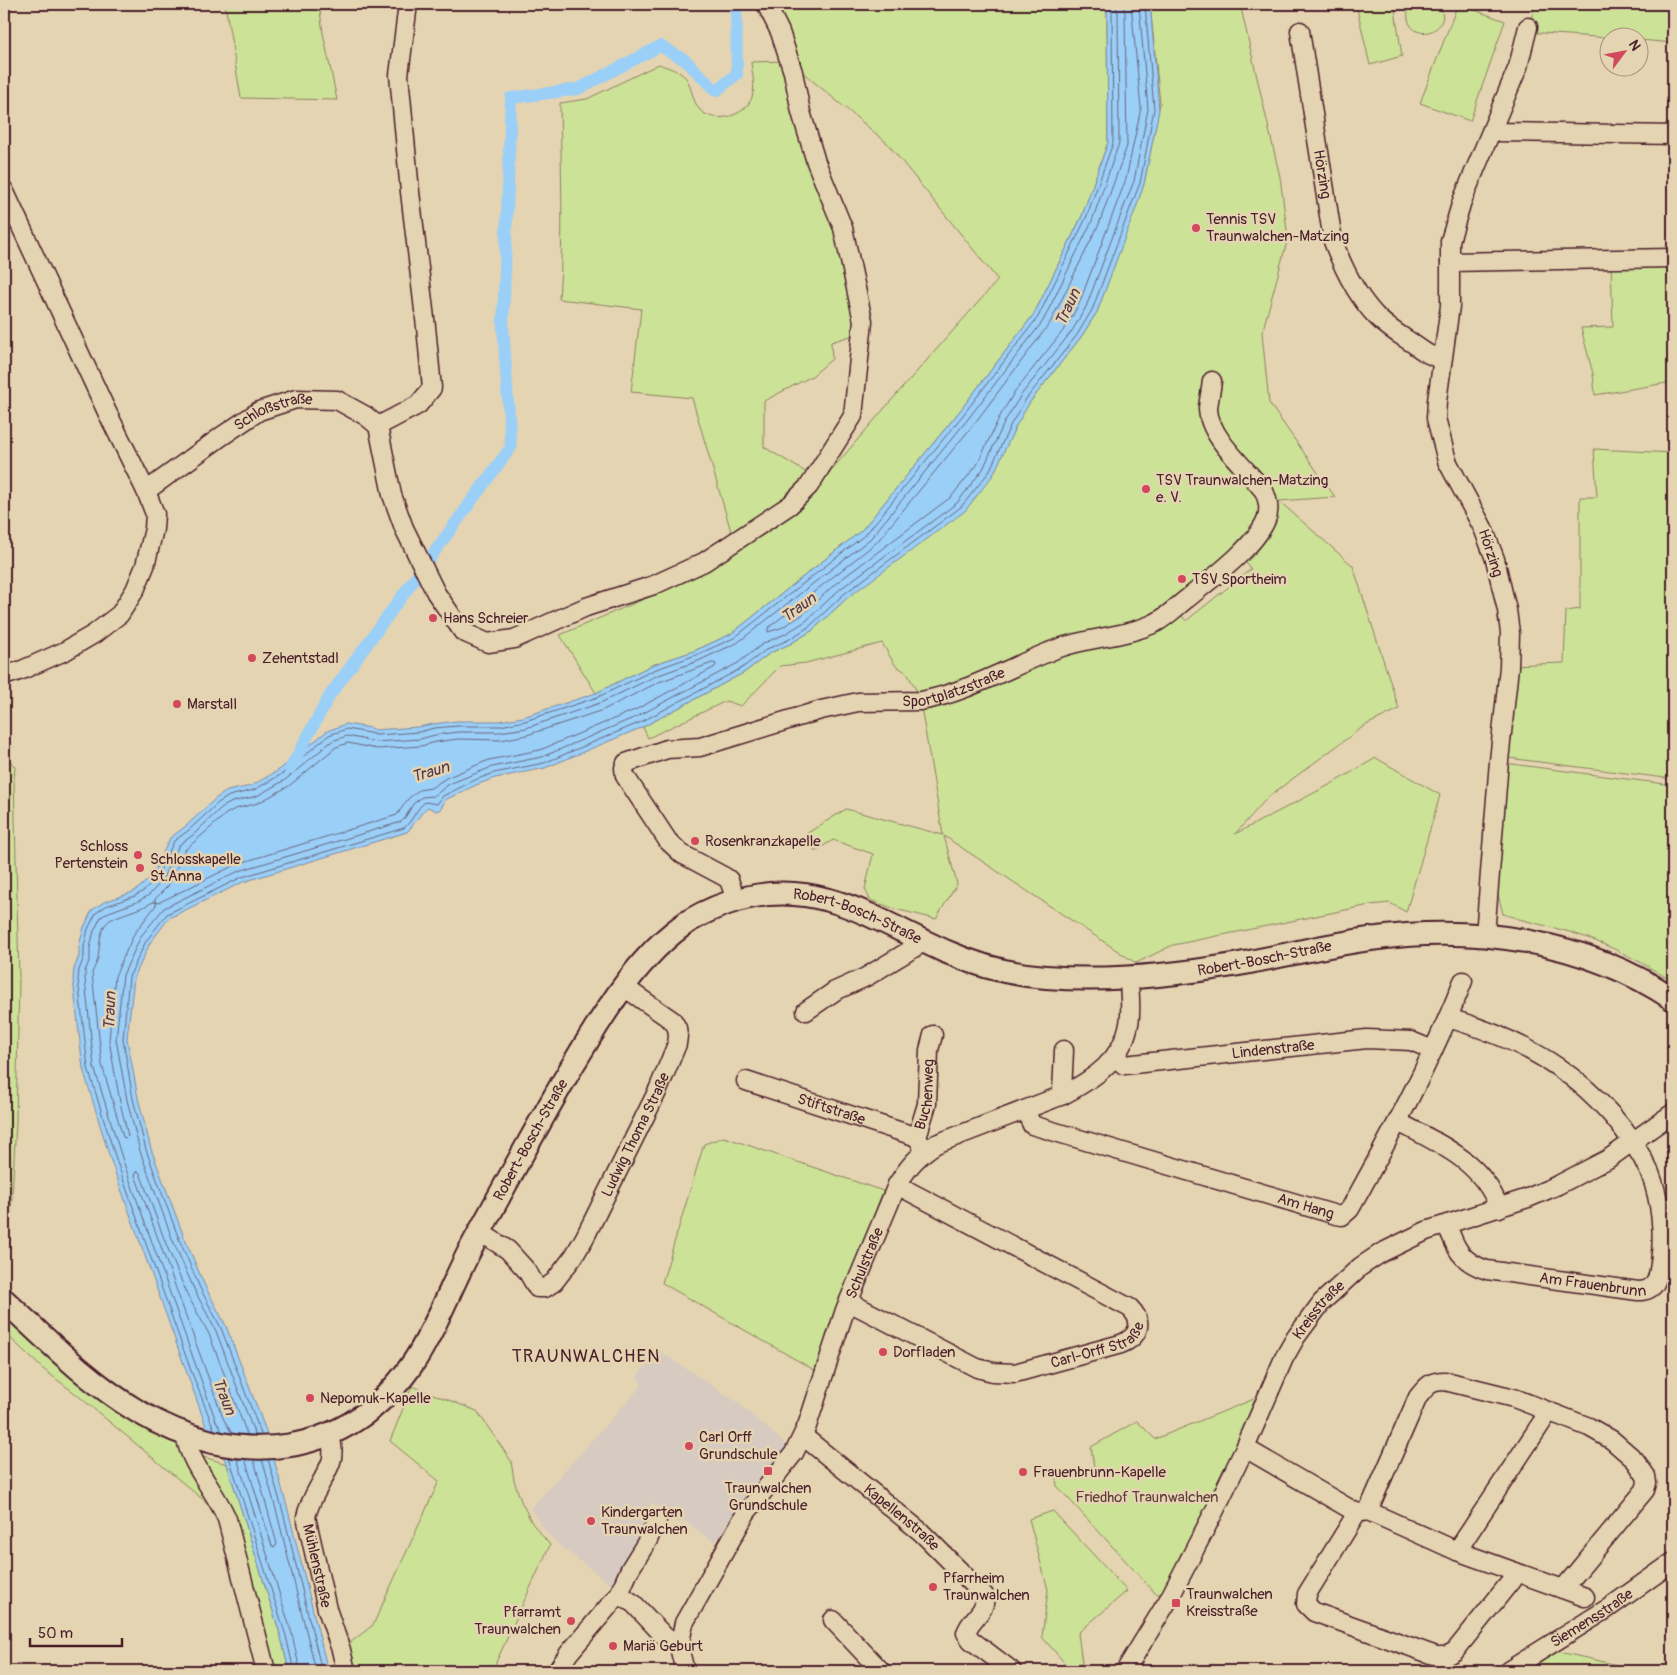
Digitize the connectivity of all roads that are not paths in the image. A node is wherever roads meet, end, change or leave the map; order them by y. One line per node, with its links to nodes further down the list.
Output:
1 (408, 4): 12 (street)
2 (766, 4): 12 (street)
3 (1528, 28): 5 (street, Hörzing)
4 (1300, 32): 10 (street, Hörzing)
5 (1492, 130): 6 (street); 9 (street, Hörzing)
6 (1673, 135)
7 (4, 190): 13 (street)
8 (1673, 258): 9 (street)
9 (1450, 262): 10 (street, Hörzing)
10 (1442, 359): 16 (street, Hörzing)
11 (1212, 381): 15 (street, Sportplatzstraße)
12 (378, 426): 13 (street, Schloßstraße)
13 (146, 491): 14 (street)
14 (4, 676)
15 (736, 900): 17 (main road, Robert-Bosch-Straße); 20 (main road, Robert-Bosch-Straße)
16 (1485, 935): 18 (main road, Robert-Bosch-Straße); 21 (main road, Robert-Bosch-Straße)
17 (923, 940): 18 (main road, Robert-Bosch-Straße); 22 (street)
18 (1129, 977): 27 (street, Schulstraße)
19 (1463, 981): 23 (street, Am Hang)
20 (624, 987): 38 (main road, Robert-Bosch-Straße); 38 (street, Ludwig Thoma Straße)
21 (1673, 999)
22 (806, 1011)
23 (1448, 1018): 26 (street, Am Hang); 33 (street, Am Frauenbrunn)
24 (933, 1035): 34 (street, Buchenweg)
25 (1064, 1050): 29 (street)
26 (1433, 1050): 27 (street, Lindenstraße); 32 (street, Am Hang)
27 (1115, 1058): 29 (street, Schulstraße)
28 (746, 1081): 34 (street, Stiftstraße)
29 (1063, 1095): 30 (street, Schulstraße)
30 (1025, 1110): 32 (street, Am Hang); 34 (street, Schulstraße)
31 (1673, 1113): 33 (street, Kreisstraße)
32 (1398, 1122): 36 (street)
33 (1632, 1143): 36 (street, Kreisstraße); 37 (street, Am Frauenbrunn)
34 (921, 1144): 35 (street, Schulstraße)
35 (898, 1185): 40 (street, Schulstraße); 40 (street, Carl-Orff Straße)
36 (1499, 1208): 37 (street, Kreisstraße)
37 (1447, 1224): 45 (street, Kreisstraße)
38 (480, 1232): 42 (main road, Robert-Bosch-Straße)
39 (4, 1300): 44 (main road, Robert-Bosch-Straße)
40 (848, 1302): 43 (street, Schulstraße)
41 (1548, 1413): 46 (street); 48 (street); 51 (street)
42 (330, 1434): 44 (main road, Robert-Bosch-Straße); 57 (street, Mühlenstraße)
43 (803, 1436): 55 (street, Schulstraße); 61 (street, Kapellenstraße)
44 (195, 1438): 56 (street)
45 (1245, 1448): 46 (street); 62 (street, Kreisstraße)
46 (1362, 1512): 48 (street); 50 (street)
47 (657, 1520): 52 (street)
48 (1456, 1551): 50 (street)
49 (1673, 1562): 63 (street, Siemensstraße)
50 (1515, 1572): 51 (street)
51 (1563, 1589): 53 (street)
52 (619, 1594): 55 (street); 58 (street)
53 (1585, 1597)
54 (833, 1620): 60 (street)
55 (680, 1642): 59 (street)
56 (266, 1671)
57 (346, 1671)
58 (557, 1671)
59 (685, 1671)
60 (881, 1671)
61 (1012, 1671)
62 (1125, 1671)
63 (1508, 1671)

